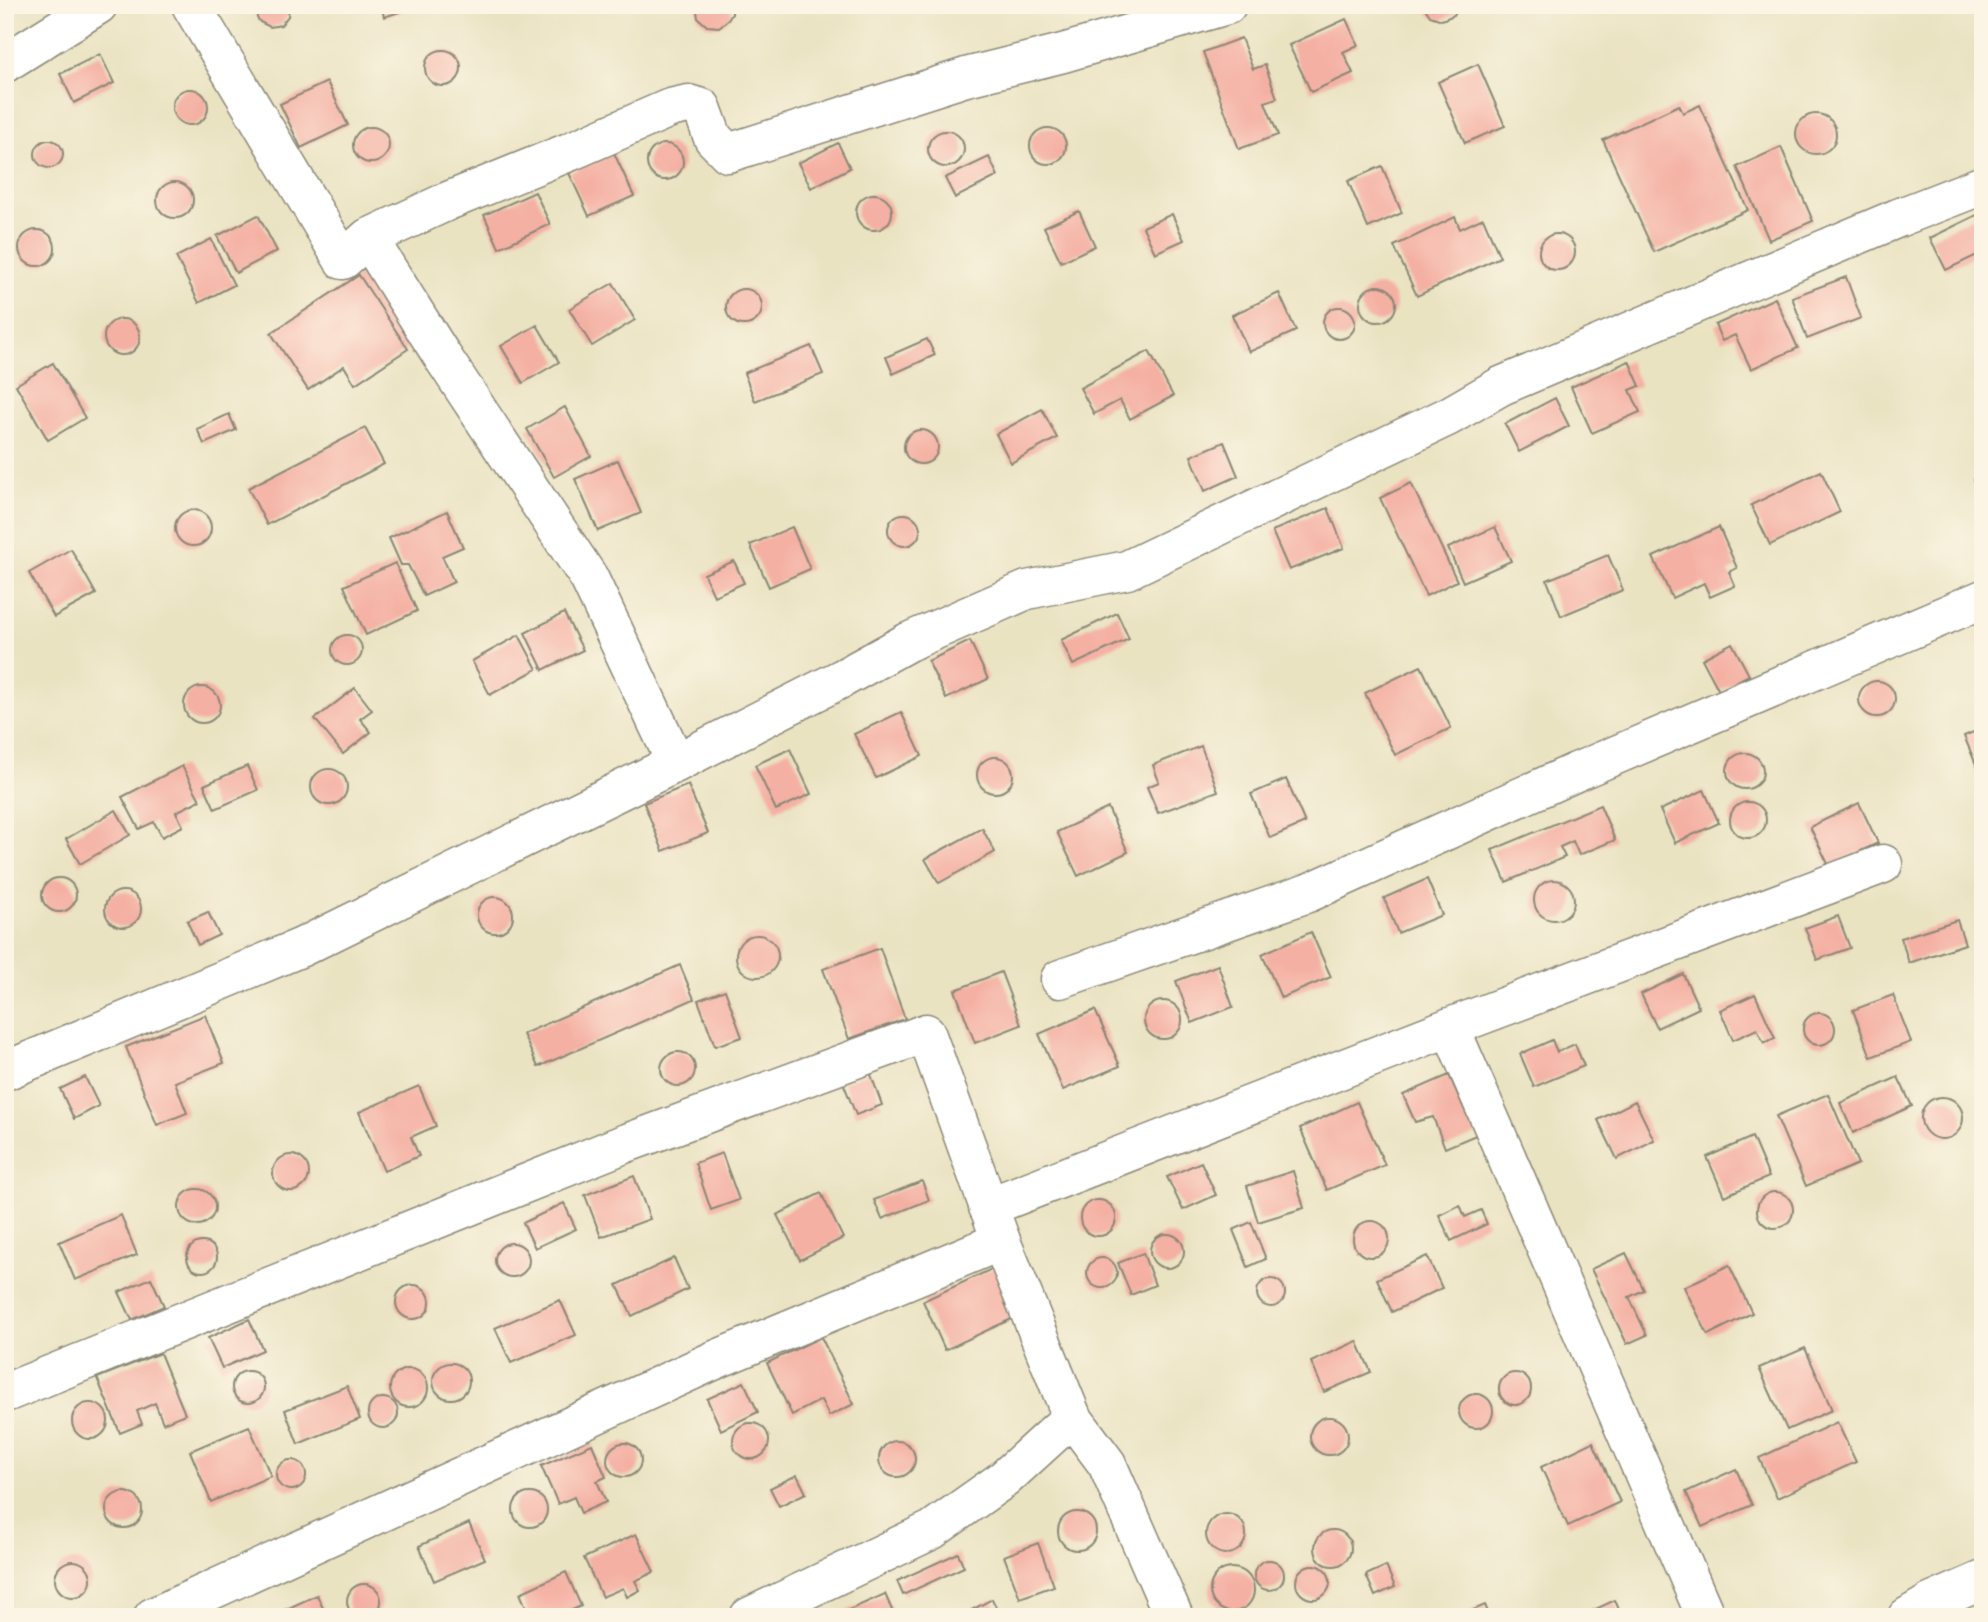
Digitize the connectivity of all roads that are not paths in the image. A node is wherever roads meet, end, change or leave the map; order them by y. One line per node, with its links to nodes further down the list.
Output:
1 (98, 5): 4 (street)
2 (191, 5): 6 (street)
3 (1227, 5): 6 (street)
4 (5, 63)
5 (1983, 185): 8 (street)
6 (368, 238): 8 (street)
7 (1983, 600): 10 (street)
8 (676, 763): 12 (street)
9 (1883, 864): 11 (street)
10 (1060, 979)
11 (1450, 1027): 13 (street); 21 (street)
12 (5, 1071)
13 (994, 1224): 14 (street); 15 (street); 18 (street)
14 (5, 1393)
15 (1072, 1417): 19 (street); 20 (street)
16 (1983, 1580): 17 (street)
17 (1924, 1612)
18 (153, 1617)
19 (749, 1617)
20 (1174, 1617)
21 (1706, 1617)

